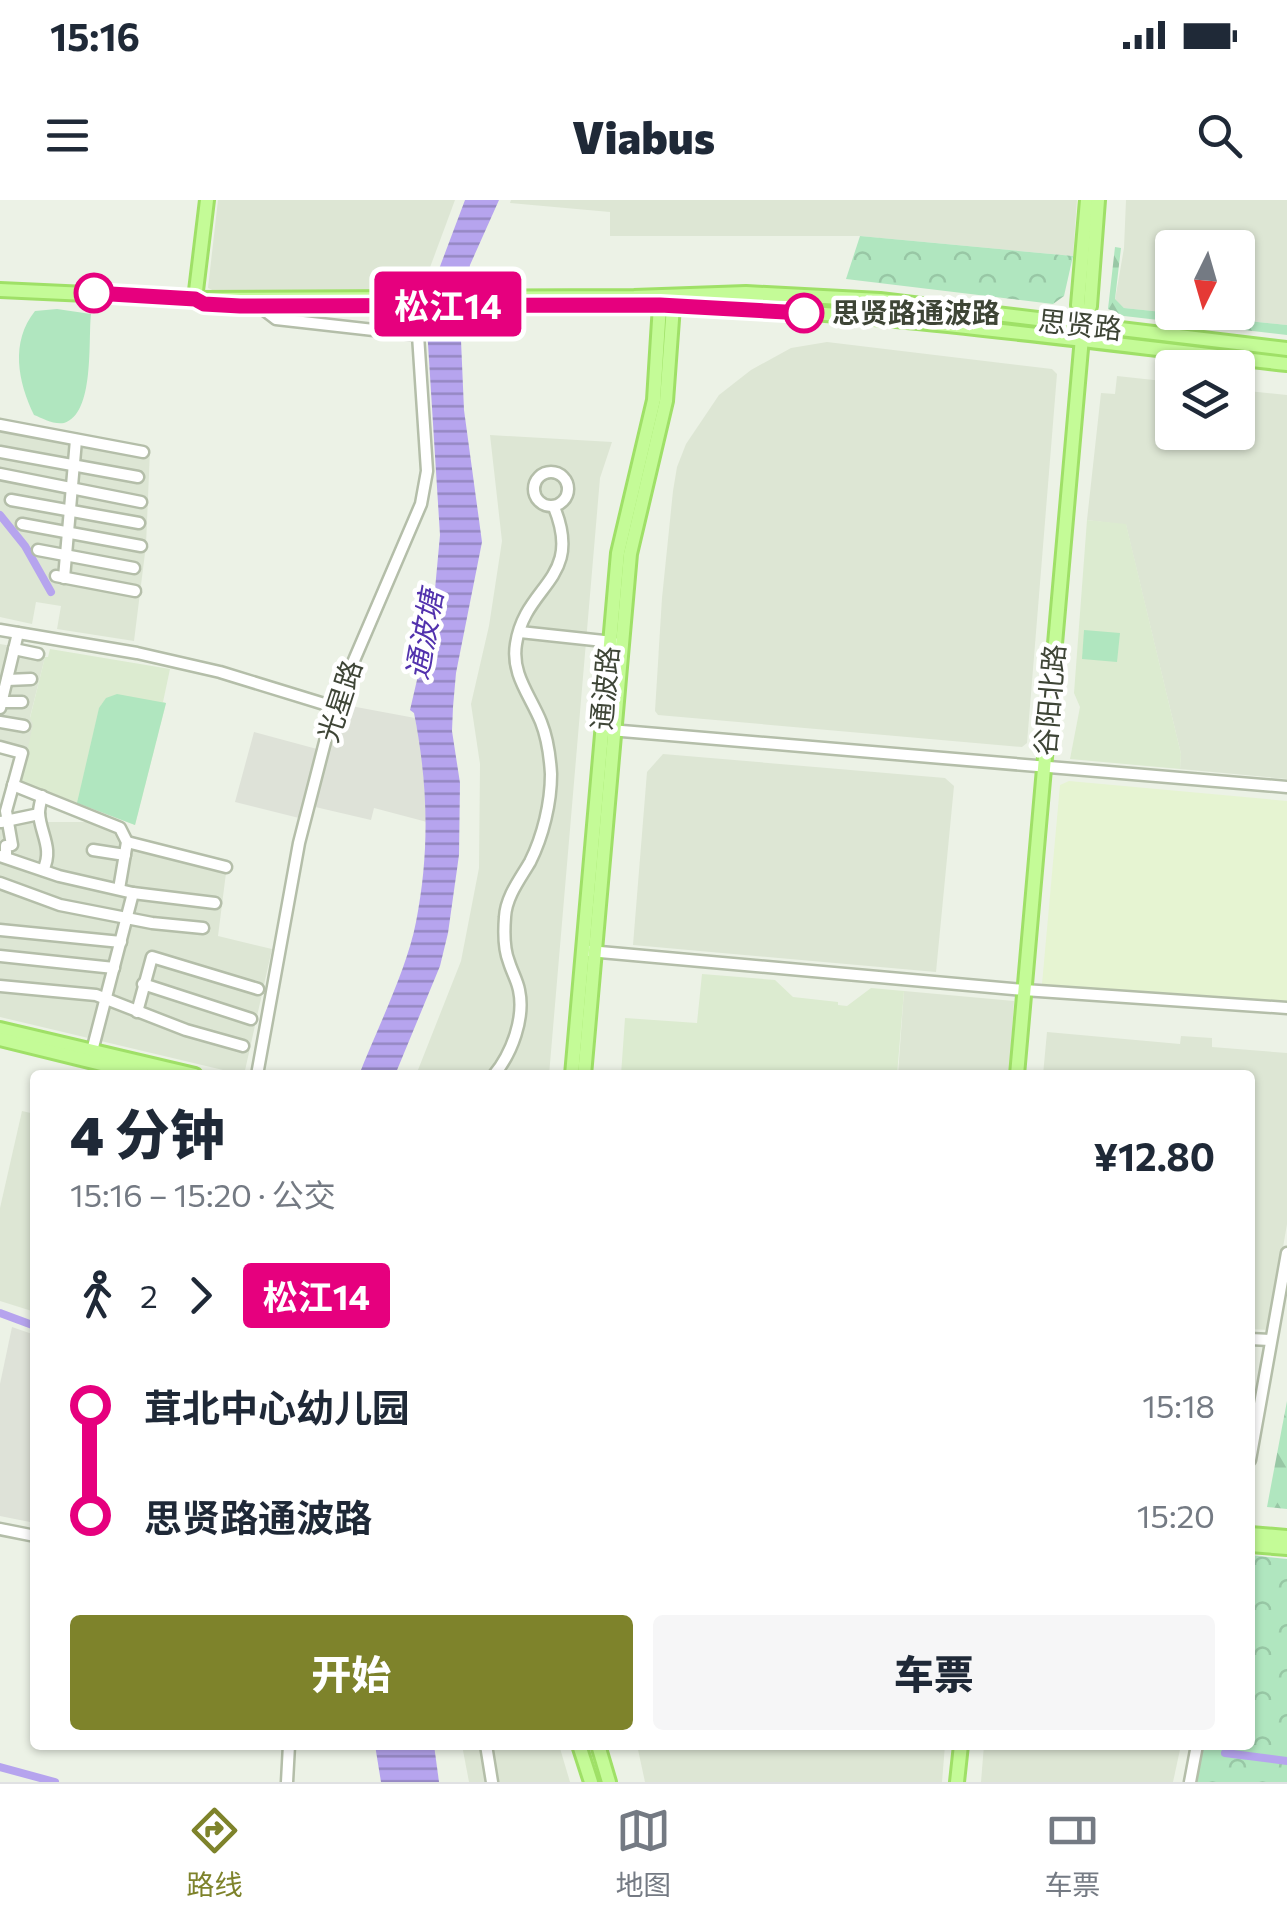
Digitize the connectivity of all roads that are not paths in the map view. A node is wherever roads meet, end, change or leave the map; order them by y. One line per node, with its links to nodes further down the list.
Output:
1 (207, 200): 5 (main road)
2 (1086, 200): 9 (main road, 谷阳北路)
3 (1098, 200): 9 (main road, 谷阳北路)
4 (0, 290): 5 (main road)
5 (195, 299): 6 (main road); 8 (main road)
6 (298, 300): 7 (main road, 思贤路); 8 (main road)
7 (669, 302): 9 (main road, 思贤路); 35 (main road, 通波路)
8 (259, 306): 43 (street, 光星路)
9 (1083, 333): 10 (main road, 思贤路); 11 (main road, 思贤路); 48 (main road, 谷阳北路)
10 (1287, 349)
11 (1287, 364)
12 (0, 426): 13 (street)
13 (76, 440): 15 (street); 16 (street)
14 (0, 452): 16 (street)
15 (143, 452)
16 (73, 465): 18 (street); 19 (street)
17 (0, 474): 19 (street)
18 (138, 477)
19 (70, 487): 21 (street); 23 (street)
20 (10, 500): 23 (street)
21 (142, 502)
22 (554, 506): 33 (street)
23 (71, 510): 24 (street); 26 (street)
24 (140, 523)
25 (22, 524): 26 (street)
26 (69, 533): 27 (street); 29 (street)
27 (141, 546)
28 (38, 550): 29 (street)
29 (67, 556): 30 (street); 31 (street)
30 (134, 568)
31 (135, 591)
32 (0, 630): 34 (street)
33 (520, 632): 35 (street); 85 (street)
34 (18, 633): 36 (street); 43 (street)
35 (615, 642): 46 (main road, 通波路)
36 (14, 651): 37 (street); 38 (street); 39 (street)
37 (0, 653)
38 (38, 654)
39 (5, 677): 40 (street); 41 (street)
40 (30, 680)
41 (1, 701): 42 (street)
42 (22, 702)
43 (334, 707): 84 (street, 光星路)
44 (0, 722): 45 (street)
45 (24, 726)
46 (607, 730): 48 (street); 67 (main road, 通波路)
47 (0, 747): 49 (street)
48 (1044, 766): 50 (street); 73 (main road, 谷阳北路)
49 (13, 785): 51 (street); 53 (street)
50 (1287, 787)
51 (42, 796): 52 (street); 54 (street)
52 (39, 814): 53 (street); 58 (street)
53 (4, 821): 56 (street)
54 (126, 849): 55 (street); 57 (street); 60 (street)
55 (93, 850)
56 (3, 857): 58 (street)
57 (226, 867)
58 (42, 870): 60 (street)
59 (0, 883): 63 (street)
60 (119, 889): 61 (street)
61 (133, 893): 62 (street); 63 (street)
62 (215, 903)
63 (127, 918): 64 (street); 66 (street)
64 (203, 928)
65 (0, 930): 66 (street)
66 (121, 942): 69 (street)
67 (588, 951): 73 (street); 86 (main road, 通波路); 87 (main road, 通波路)
68 (0, 956): 69 (street)
69 (114, 968): 74 (street)
70 (144, 984): 72 (street); 76 (street); 77 (street)
71 (0, 986): 74 (street)
72 (258, 989)
73 (1024, 990): 75 (street); 88 (main road, 谷阳北路)
74 (105, 1000): 76 (street); 81 (street)
75 (1287, 1008)
76 (137, 1012): 80 (street)
77 (250, 1019)
78 (0, 1029): 81 (main road)
79 (0, 1039): 82 (main road)
80 (242, 1046)
81 (92, 1051): 83 (main road)
82 (123, 1070)
83 (174, 1070)
84 (257, 1070)
85 (498, 1070)
86 (573, 1070)
87 (584, 1070)
88 (1017, 1070)
89 (1287, 1253): 91 (street)
90 (1255, 1339): 91 (street)
91 (1270, 1340): 92 (street)
92 (1255, 1430)
93 (0, 1528): 95 (street)
94 (1255, 1534): 96 (main road)
95 (30, 1535)
96 (1287, 1537)
97 (1255, 1545): 98 (main road)
98 (1287, 1548)
99 (289, 1750): 105 (street)
100 (487, 1750): 106 (street)
101 (581, 1750): 107 (main road)
102 (599, 1750): 108 (main road)
103 (960, 1750): 109 (main road)
104 (1197, 1750): 110 (street)
105 (287, 1782)
106 (492, 1782)
107 (591, 1782)
108 (609, 1782)
109 (957, 1782)
110 (1190, 1782)

